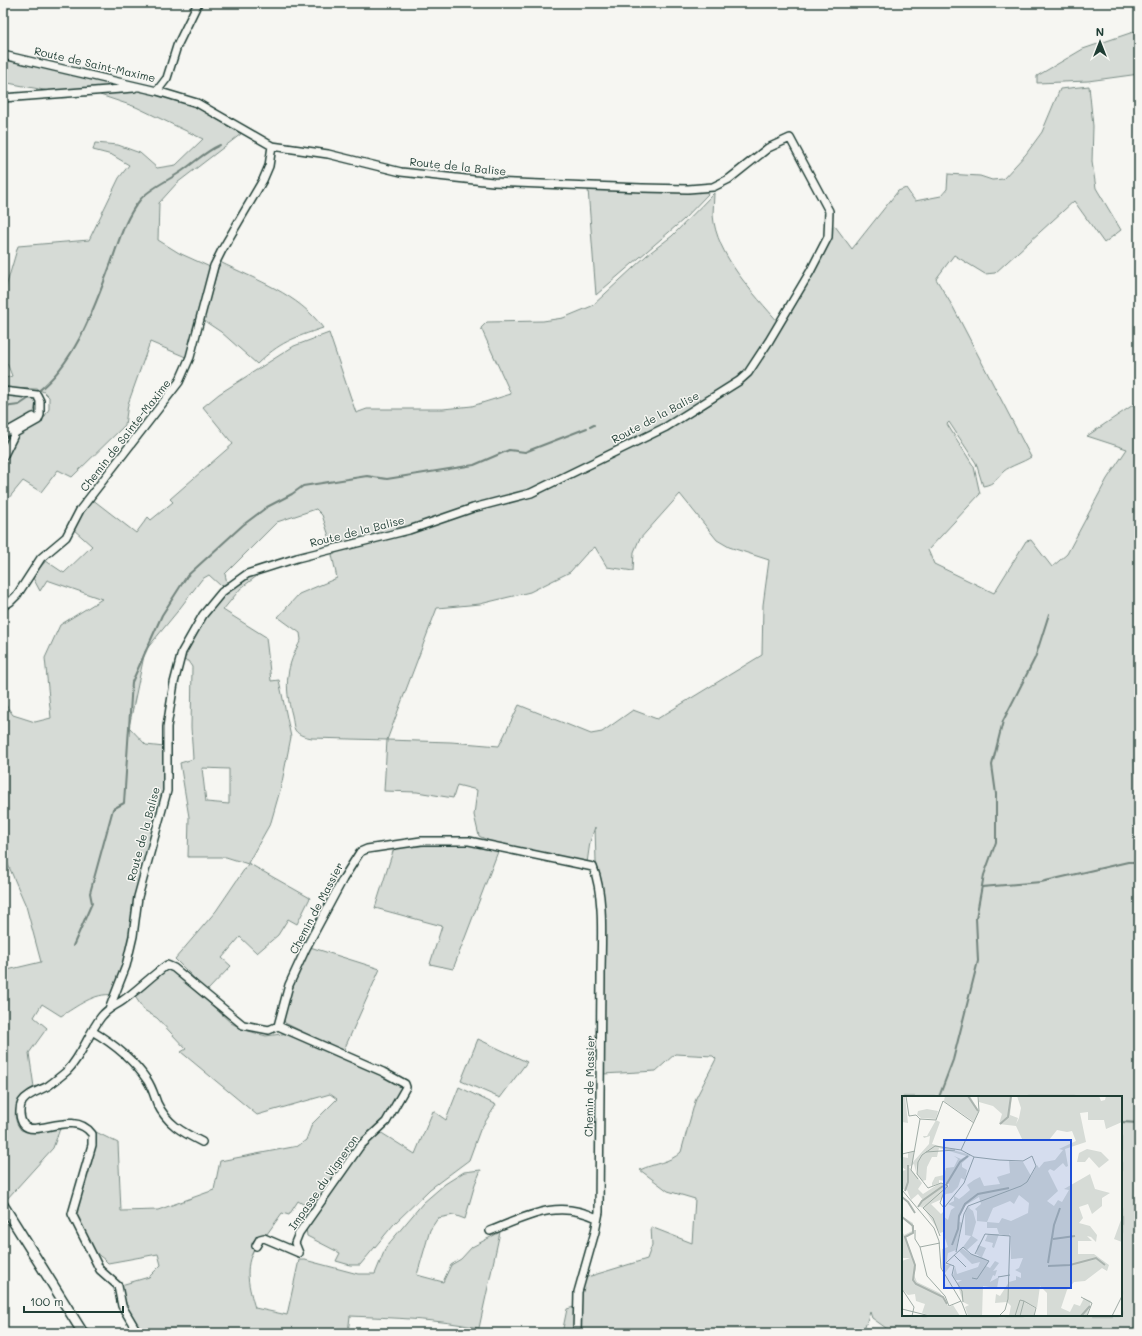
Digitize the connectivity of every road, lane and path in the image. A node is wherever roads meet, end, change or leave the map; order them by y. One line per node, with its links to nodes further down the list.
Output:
1 (198, 3): 4 (street, Route de Saint-Maxime)
2 (3, 55): 3 (street, Route de Saint-Maxime)
3 (142, 88): 4 (street, Route de Saint-Maxime); 5 (street)
4 (157, 90): 6 (street)
5 (3, 98)
6 (272, 146): 11 (street, Chemin de Sainte-Maxime); 12 (street, Route de la Balise)
7 (3, 391): 8 (street)
8 (40, 411): 9 (street); 10 (street)
9 (3, 434)
10 (3, 457)
11 (3, 606)
12 (110, 1006): 13 (street); 14 (street)
13 (278, 1026): 17 (street, Chemin de Massier); 19 (street, Impasse du Vigneron)
14 (92, 1031): 15 (street); 21 (street)
15 (202, 1142)
16 (3, 1206): 20 (street)
17 (597, 1218): 18 (street); 22 (street, Chemin de Massier)
18 (490, 1231)
19 (256, 1246)
20 (83, 1333)
21 (138, 1333)
22 (577, 1333)

